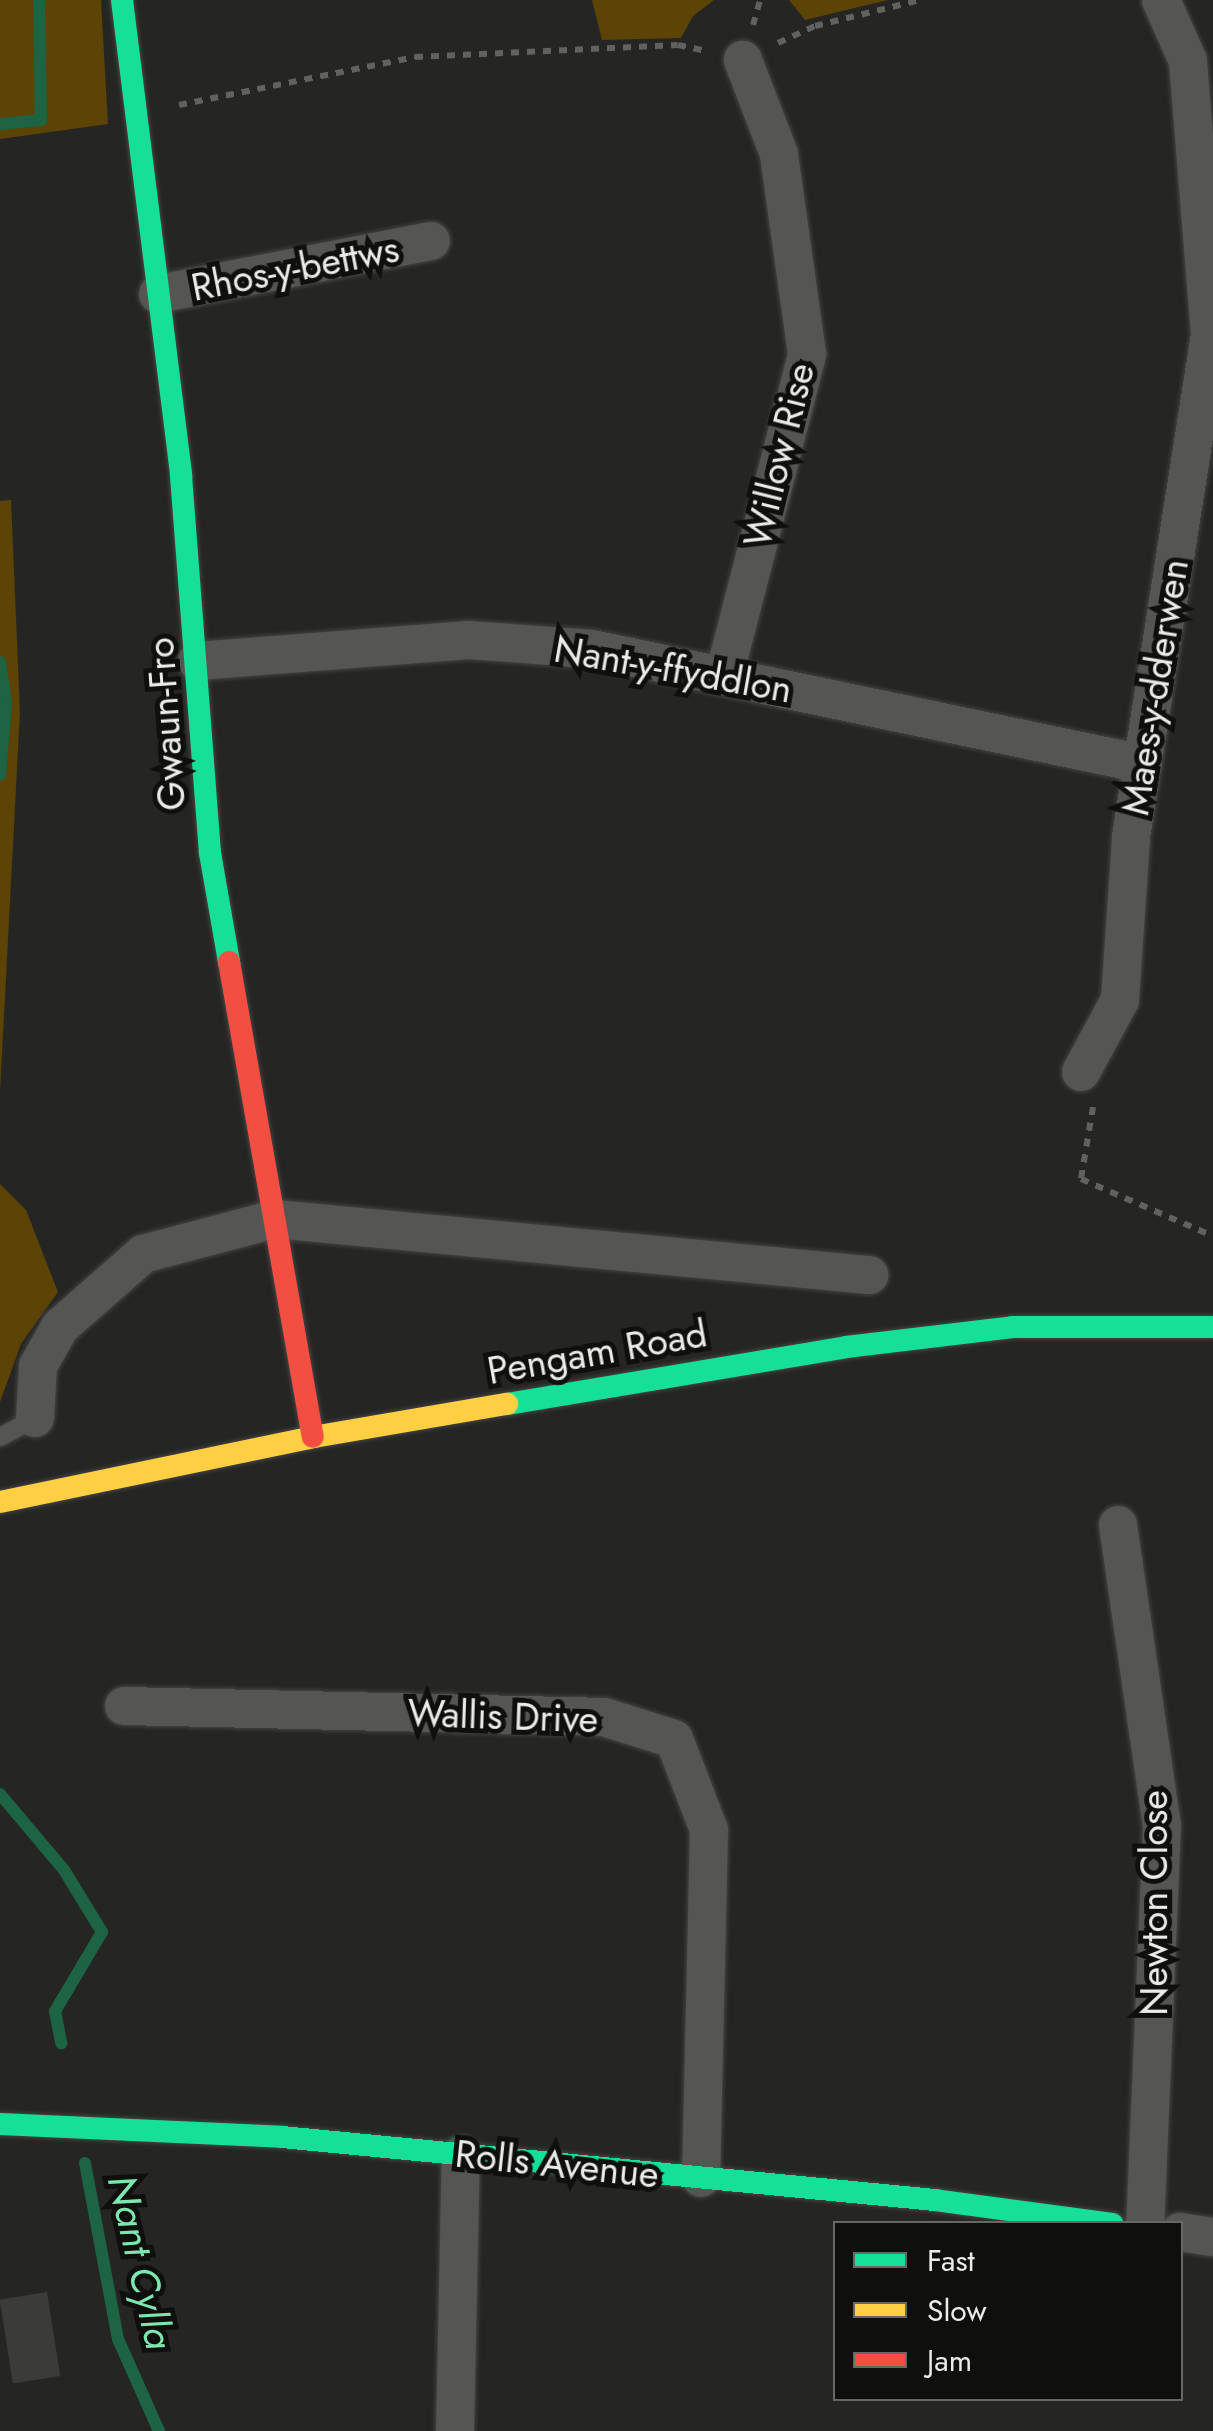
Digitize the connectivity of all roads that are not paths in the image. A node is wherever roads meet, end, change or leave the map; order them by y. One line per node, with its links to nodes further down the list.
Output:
1 (122, 0): 5 (street, Gwaun-Fro)
2 (1161, 0): 8 (street, Maes-y-dderwen)
3 (743, 60): 7 (street, Willow Rise)
4 (431, 242): 5 (street, Rhos-y-bettws)
5 (158, 294): 6 (street, Gwaun-Fro)
6 (197, 661): 7 (street, Nant-y-ffyddlon); 10 (street, Gwaun-Fro)
7 (724, 676): 8 (street, Nant-y-ffyddlon)
8 (1143, 764): 9 (street, Maes-y-dderwen)
9 (1081, 1072)
10 (275, 1220): 11 (street); 13 (street); 15 (street, Gwaun-Fro)
11 (870, 1275)
12 (1213, 1328): 15 (street, Pengam Road)
13 (34, 1418): 14 (lane)
14 (0, 1437)
15 (313, 1437): 16 (street, Pengam Road)
16 (0, 1502)
17 (1118, 1525): 23 (street, Newton Close)
18 (124, 1706): 21 (street, Wallis Drive)
19 (0, 2124): 20 (street, Rolls Avenue)
20 (461, 2154): 21 (street, Rolls Avenue); 26 (street)
21 (702, 2178): 22 (street, Rolls Avenue)
22 (1085, 2221)
23 (1145, 2221)
24 (1183, 2232): 25 (street)
25 (1213, 2237)
26 (456, 2431)

